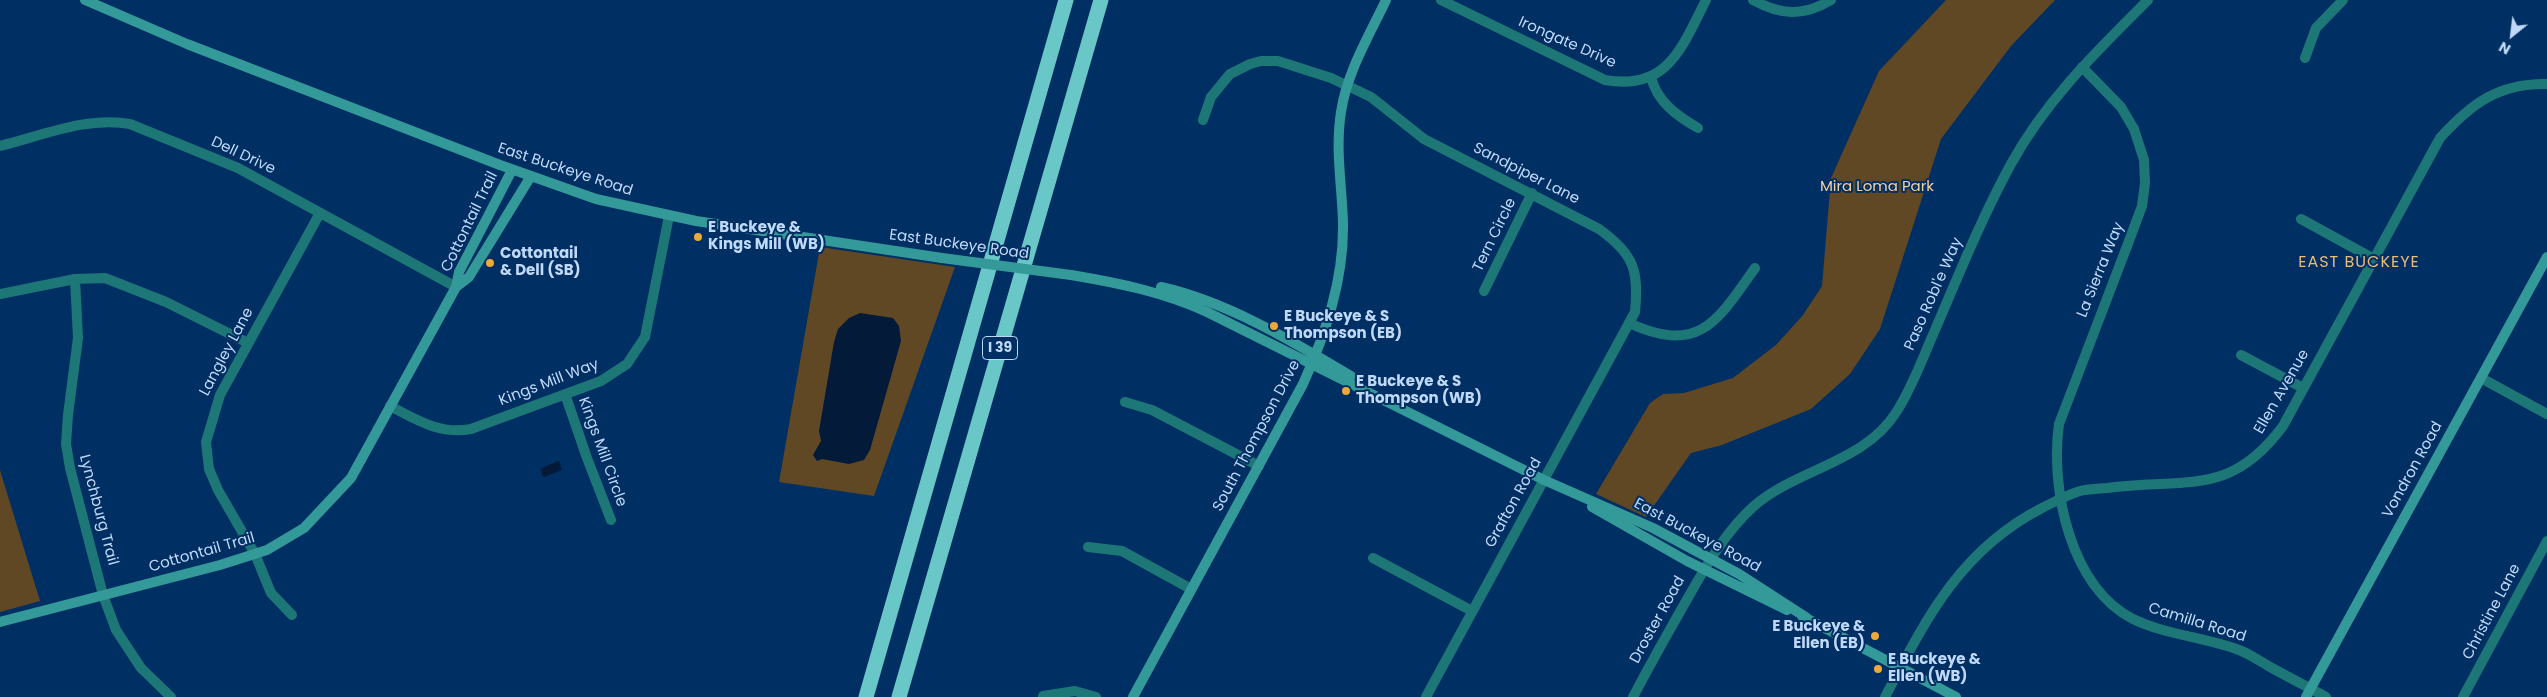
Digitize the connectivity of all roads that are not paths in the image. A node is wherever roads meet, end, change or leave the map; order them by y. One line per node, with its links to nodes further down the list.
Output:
1 (85, 0): 19 (main road, East Buckeye Road)
2 (1066, 0): 64 (highway, I 39)
3 (1101, 0): 65 (highway, I 39)
4 (1386, 0): 15 (main road, South Thompson Drive)
5 (1441, 0): 13 (street, Irongate Drive)
6 (1706, 0): 13 (street, Irongate Drive)
7 (1753, 0): 8 (street)
8 (1831, 0)
9 (2148, 0): 12 (street, Paso Robl'e Way)
10 (2343, 0): 11 (street)
11 (2305, 58)
12 (2082, 67): 45 (street, La Sierra Way); 51 (street, Paso Robl'e Way)
13 (1651, 76): 17 (street)
14 (2547, 84): 26 (street, Ellen Avenue)
15 (1347, 85): 16 (street, Sandpiper Lane); 21 (street, Sandpiper Lane); 35 (main road, South Thompson Drive)
16 (1203, 120)
17 (1698, 128)
18 (0, 146): 22 (street, Dell Drive)
19 (512, 170): 20 (main road, East Buckeye Road); 29 (main road, Cottontail Trail)
20 (531, 176): 23 (main road, East Buckeye Road); 29 (main road, Cottontail Trail)
21 (1532, 193): 30 (street, Tern Circle); 32 (street, Sandpiper Lane)
22 (320, 213): 29 (street, Dell Drive); 33 (street, Langley Lane)
23 (669, 216): 35 (main road, East Buckeye Road, bridge); 38 (street, Kings Mill Way)
24 (2301, 219): 26 (street)
25 (2547, 256): 36 (main road, Vondron Road)
26 (2374, 258): 37 (street, Ellen Avenue)
27 (1755, 268): 32 (street)
28 (75, 279): 31 (street); 33 (street); 55 (street, Lynchburg Trail)
29 (456, 287): 40 (main road, Cottontail Trail)
30 (1484, 291)
31 (0, 294)
32 (1628, 323): 43 (street, Grafton Road)
33 (248, 343): 49 (street, Langley Lane)
34 (2241, 354): 37 (street)
35 (1314, 360): 42 (main road, South Thompson Drive); 43 (main road, East Buckeye Road)
36 (2481, 378): 41 (street); 61 (main road, Vondron Road)
37 (2303, 388): 45 (street, Ellen Avenue)
38 (566, 394): 40 (street, Kings Mill Way); 46 (street, Kings Mill Circle)
39 (1126, 402): 42 (street)
40 (390, 406): 49 (main road, Cottontail Trail)
41 (2547, 414)
42 (1259, 466): 54 (main road, South Thompson Drive)
43 (1544, 480): 44 (main road, East Buckeye Road); 56 (street, Grafton Road)
44 (1568, 491): 51 (main road, East Buckeye Road); 53 (main road, East Buckeye Road)
45 (2061, 499): 60 (street, Ellen Avenue); 61 (street, Camilla Road)
46 (611, 520)
47 (2547, 540): 52 (street, Christine Lane)
48 (1088, 547): 54 (street)
49 (255, 554): 55 (main road, Cottontail Trail); 57 (street, Langley Lane)
50 (1373, 558): 56 (street)
51 (1711, 559): 53 (street, Droster Road); 58 (main road, East Buckeye Road)
52 (2543, 560): 73 (street, Christine Lane)
53 (1704, 570): 58 (main road, East Buckeye Road); 69 (street, Droster Road)
54 (1192, 589): 67 (main road, South Thompson Drive)
55 (103, 595): 59 (main road, Cottontail Trail); 63 (street, Lynchburg Trail)
56 (1472, 611): 68 (street, Grafton Road)
57 (292, 615)
58 (1807, 618): 60 (main road, East Buckeye Road)
59 (0, 622)
60 (1901, 668): 70 (street, Ellen Avenue); 71 (main road, East Buckeye Road)
61 (2309, 693): 72 (street, Camilla Road)
62 (1043, 696): 66 (street)
63 (171, 697)
64 (866, 697)
65 (900, 697)
66 (1096, 697)
67 (1133, 697)
68 (1426, 697)
69 (1632, 697)
70 (1886, 697)
71 (1956, 697)
72 (2326, 697)
73 (2463, 697)

